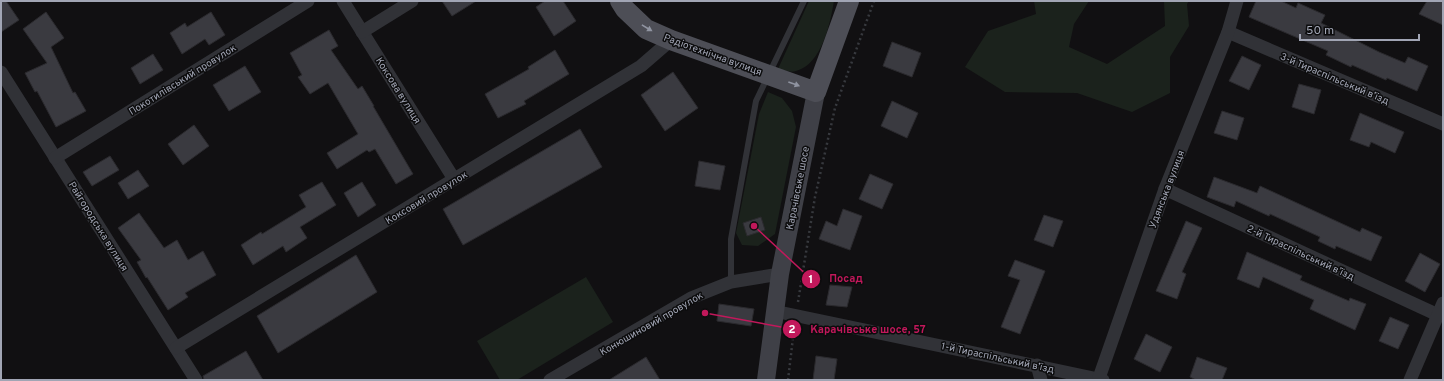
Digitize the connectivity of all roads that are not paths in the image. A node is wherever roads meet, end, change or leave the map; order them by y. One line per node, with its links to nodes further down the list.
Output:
1 (308, 1): 15 (street, Покотилівський провулок)
2 (343, 1): 8 (street, Коксова вулиця)
3 (412, 1): 8 (street)
4 (620, 1): 10 (main road, Радіотехнічна вулиця, one-way to 10)
5 (804, 1): 12 (lane)
6 (849, 1): 13 (main road, Карачівське шосе)
7 (1237, 1): 9 (street, Удянська вулиця)
8 (362, 32): 16 (street, Коксова вулиця)
9 (1228, 32): 14 (street, 3-й Тираспільський в’їзд); 17 (street, Удянська вулиця)
10 (671, 40): 12 (main road, Радіотехнічна вулиця); 16 (street, Коксовий провулок)
11 (1, 72): 15 (street, Райгородська вулиця)
12 (768, 75): 13 (main road, Радіотехнічна вулиця, one-way to 13); 19 (lane)
13 (816, 92): 18 (main road, Карачівське шосе)
14 (1443, 124)
15 (55, 158): 22 (street, Райгородська вулиця)
16 (454, 179): 22 (street, Коксовий провулок)
17 (1165, 188): 20 (street, 2-й Тираспільський в’їзд); 24 (street, Удянська вулиця)
18 (780, 274): 19 (street, Конюшиновий провулок); 21 (main road, Карачівське шосе)
19 (731, 282): 26 (street, Конюшиновий провулок)
20 (1440, 309): 29 (street)
21 (774, 311): 23 (street, 1-й Тираспільський в’їзд); 27 (main road, Карачівське шосе)
22 (176, 348): 25 (street, Райгородська вулиця)
23 (1038, 365): 24 (street, 1-й Тираспільський в’їзд); 28 (street)
24 (1101, 379)
25 (196, 380)
26 (550, 380)
27 (766, 380)
28 (1041, 380)
29 (1410, 380)

